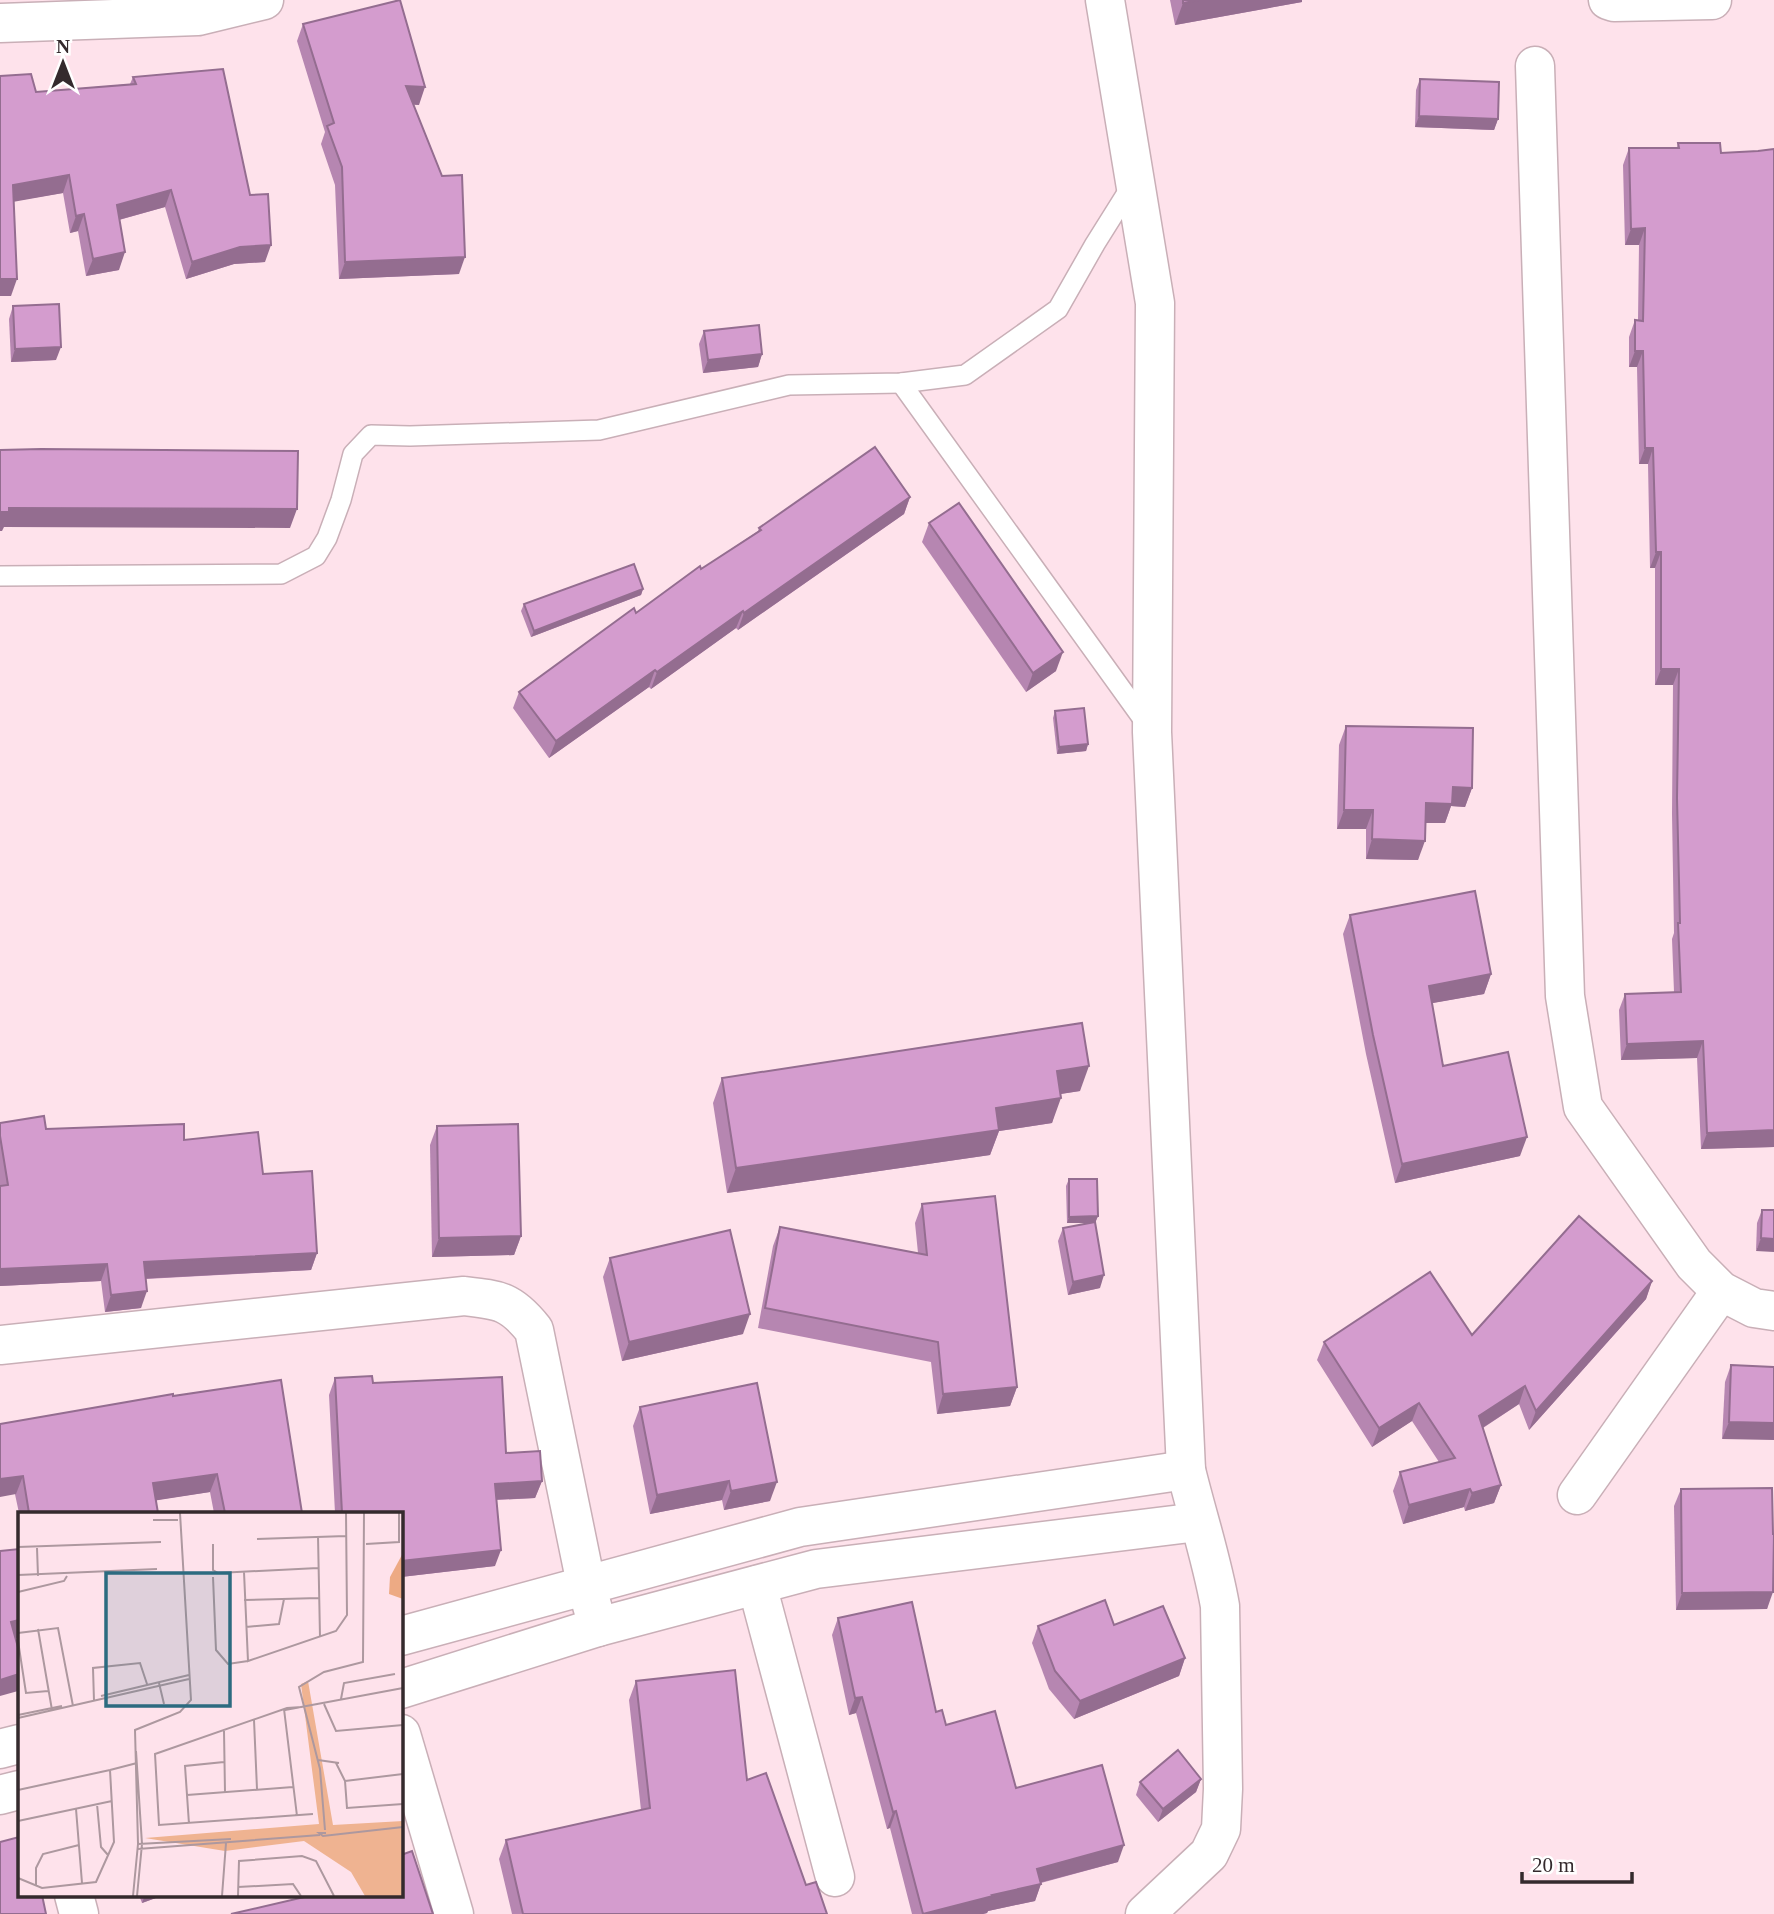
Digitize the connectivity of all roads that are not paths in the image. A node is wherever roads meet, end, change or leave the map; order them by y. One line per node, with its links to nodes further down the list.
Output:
1 (264, 0): 5 (street)
2 (1105, 0): 7 (street)
3 (1608, 0): 4 (street)
4 (1712, 0)
5 (0, 23)
6 (1535, 66): 11 (street)
7 (1135, 182): 8 (lane); 10 (street)
8 (901, 383): 9 (lane); 10 (lane)
9 (0, 576)
10 (1152, 732): 14 (street)
11 (1721, 1291): 12 (street); 15 (street)
12 (1774, 1311)
13 (0, 1345): 17 (street)
14 (1186, 1470): 16 (street); 17 (street)
15 (1577, 1495)
16 (1198, 1522): 18 (street); 31 (street)
17 (586, 1584): 19 (street); 20 (street)
18 (757, 1585): 19 (street); 27 (street)
19 (598, 1627): 21 (street)
20 (402, 1636)
21 (402, 1689)
22 (402, 1737): 30 (street)
23 (18, 1744): 24 (street)
24 (0, 1749)
25 (18, 1790): 26 (street)
26 (0, 1795)
27 (835, 1877)
28 (74, 1896): 29 (street)
29 (79, 1914)
30 (454, 1914)
31 (1145, 1914)

